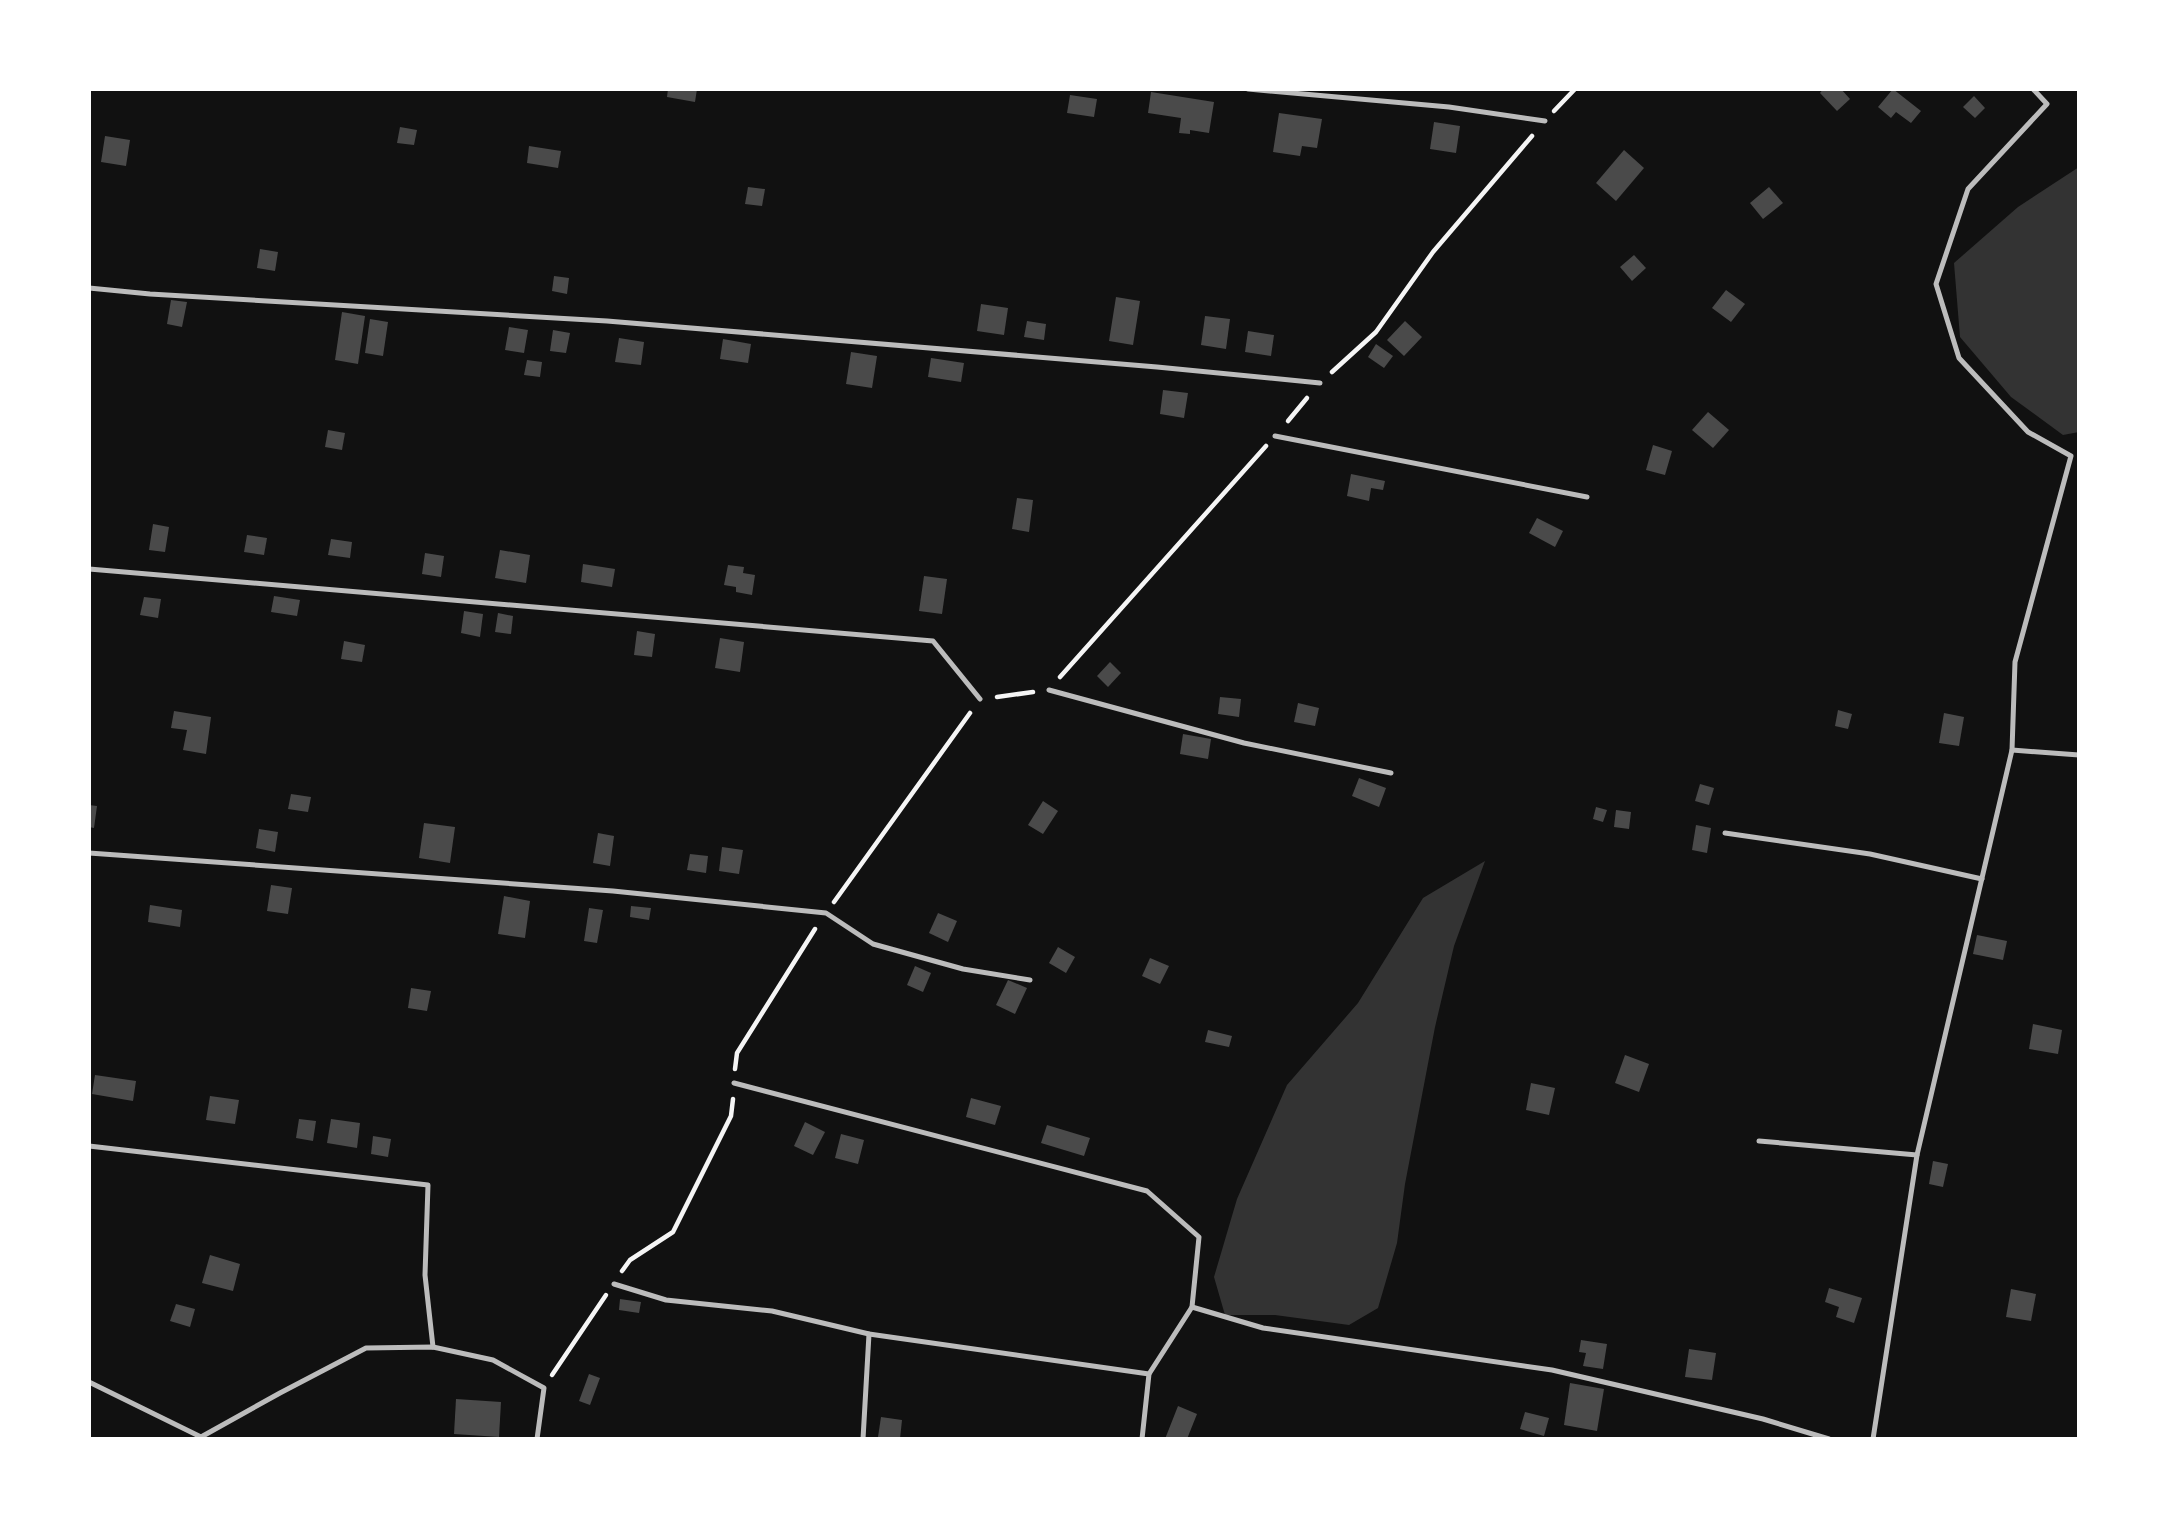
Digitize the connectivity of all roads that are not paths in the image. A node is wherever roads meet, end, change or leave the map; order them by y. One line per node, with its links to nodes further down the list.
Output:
1 (1248, 89): 3 (lane)
2 (2033, 89): 11 (lane)
3 (1545, 121)
4 (89, 288): 5 (lane)
5 (1320, 383)
6 (1275, 436): 7 (lane)
7 (1587, 497)
8 (89, 569): 10 (lane)
9 (1049, 690): 13 (lane)
10 (980, 699)
11 (2012, 750): 12 (lane); 16 (lane)
12 (2079, 755)
13 (1391, 773)
14 (1726, 833): 16 (lane)
15 (89, 853): 17 (lane)
16 (1982, 879): 21 (lane)
17 (1030, 980)
18 (734, 1083): 23 (lane)
19 (1759, 1142): 21 (lane)
20 (89, 1146): 25 (lane)
21 (1917, 1155): 32 (lane)
22 (614, 1284): 24 (lane)
23 (1192, 1307): 26 (lane); 31 (lane)
24 (869, 1334): 26 (lane); 29 (lane)
25 (433, 1348): 27 (lane); 28 (lane)
26 (1149, 1374): 30 (lane)
27 (89, 1382)
28 (537, 1439)
29 (863, 1439)
30 (1142, 1439)
31 (1829, 1439)
32 (1874, 1439)

